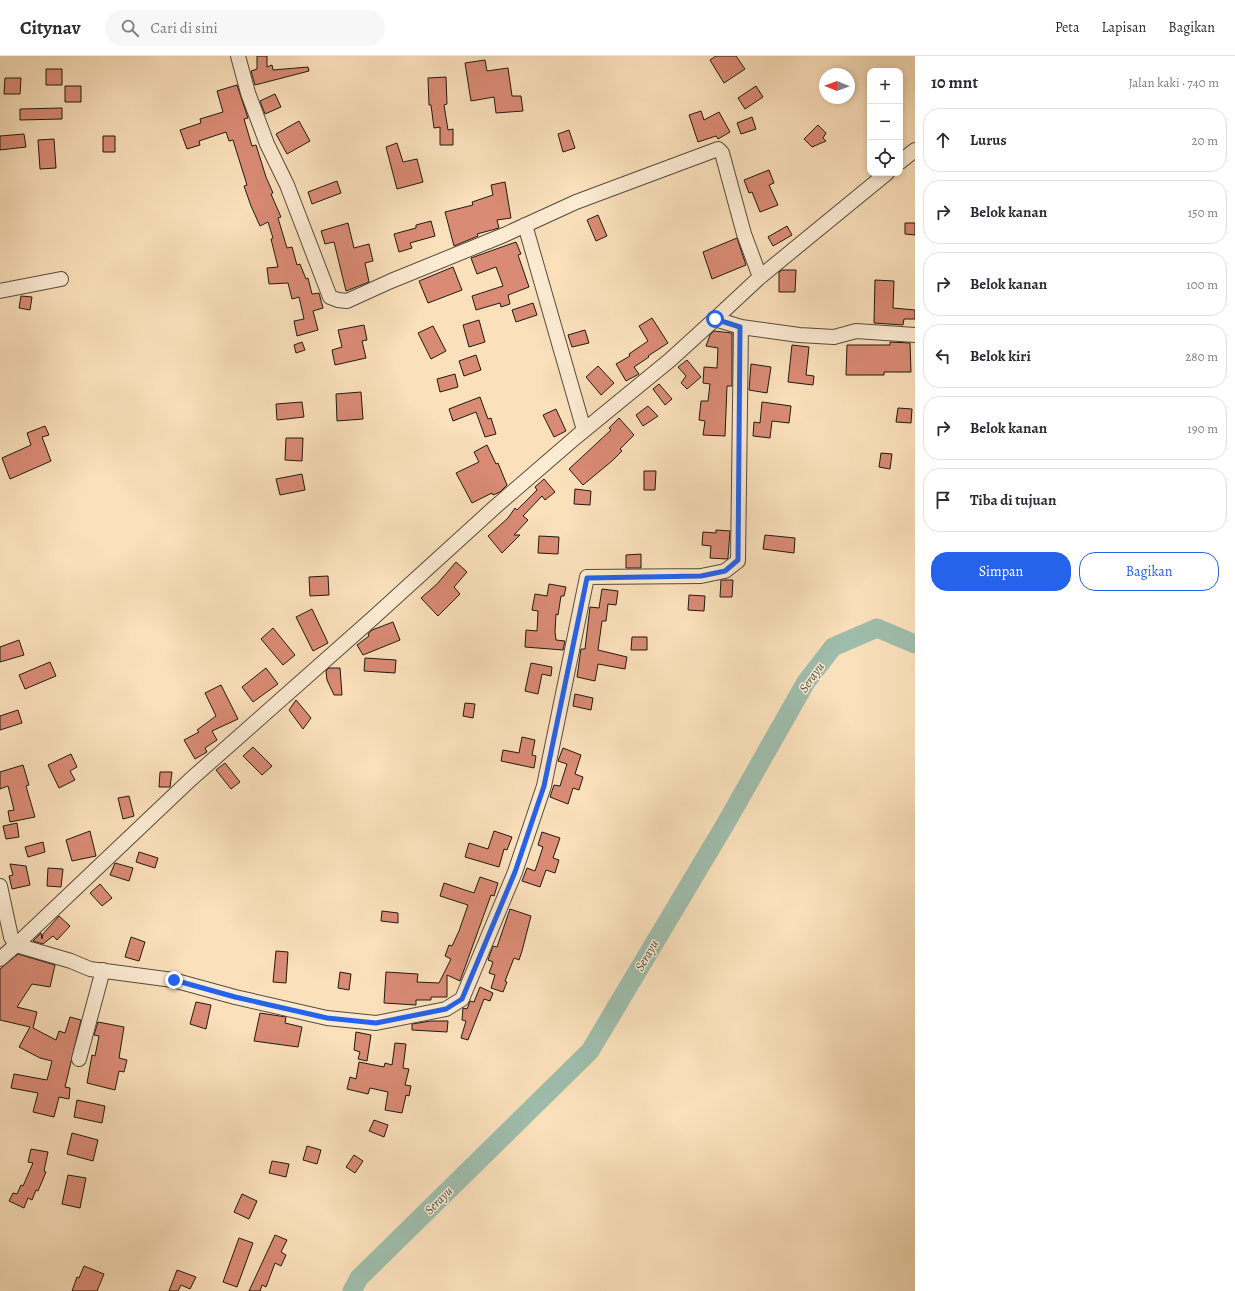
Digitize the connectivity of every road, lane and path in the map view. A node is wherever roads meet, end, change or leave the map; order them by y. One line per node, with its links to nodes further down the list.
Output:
1 (238, 56): 5 (street)
2 (915, 150): 3 (street)
3 (903, 160)
4 (883, 176): 6 (street)
5 (525, 225): 6 (street); 12 (street)
6 (760, 277): 9 (street)
7 (61, 279): 8 (street)
8 (0, 291)
9 (715, 319): 10 (street); 12 (street)
10 (740, 327): 11 (street); 16 (street)
11 (915, 335)
12 (584, 430): 14 (street)
13 (0, 886): 14 (street)
14 (16, 945): 15 (street); 16 (street)
15 (0, 959)
16 (103, 970): 17 (street)
17 (79, 1060)

